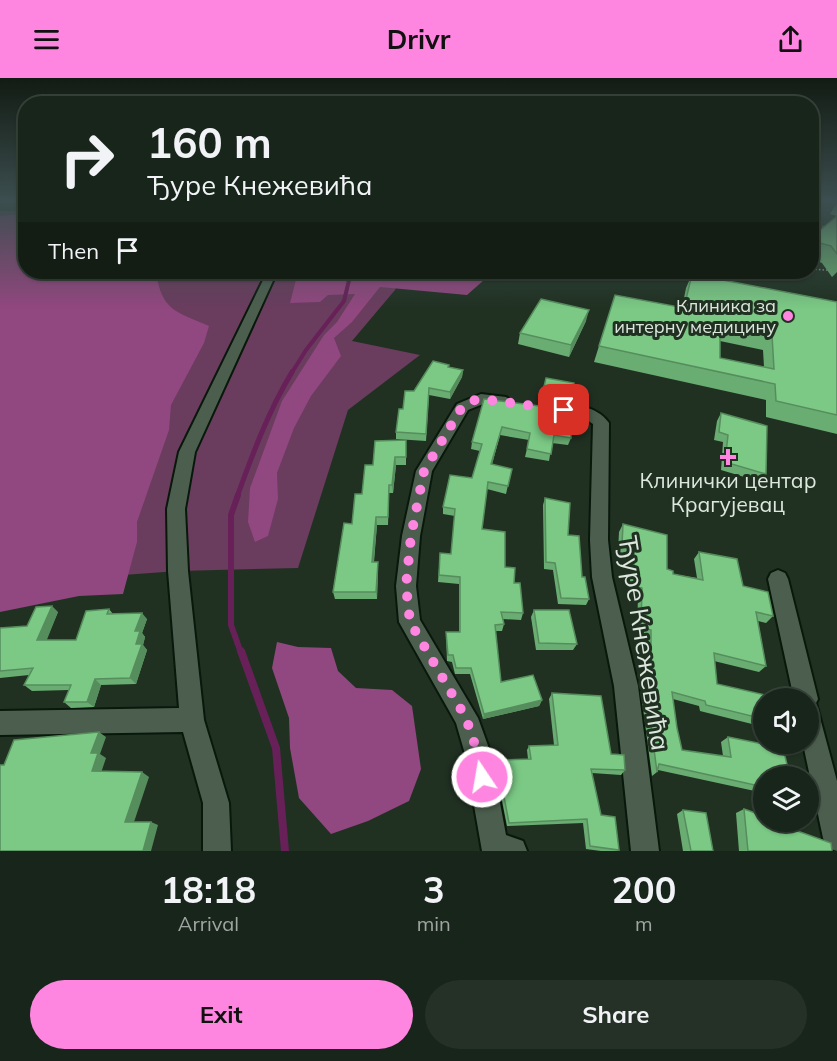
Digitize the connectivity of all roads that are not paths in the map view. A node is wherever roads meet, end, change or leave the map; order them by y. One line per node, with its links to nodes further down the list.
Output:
1 (269, 279): 4 (street)
2 (778, 579): 3 (street)
3 (803, 688)
4 (192, 720): 5 (street); 8 (street)
5 (0, 723)
6 (818, 754): 7 (street)
7 (837, 838)
8 (217, 851)
9 (513, 851): 10 (street, Ђуре Кнежевића)
10 (645, 851)

